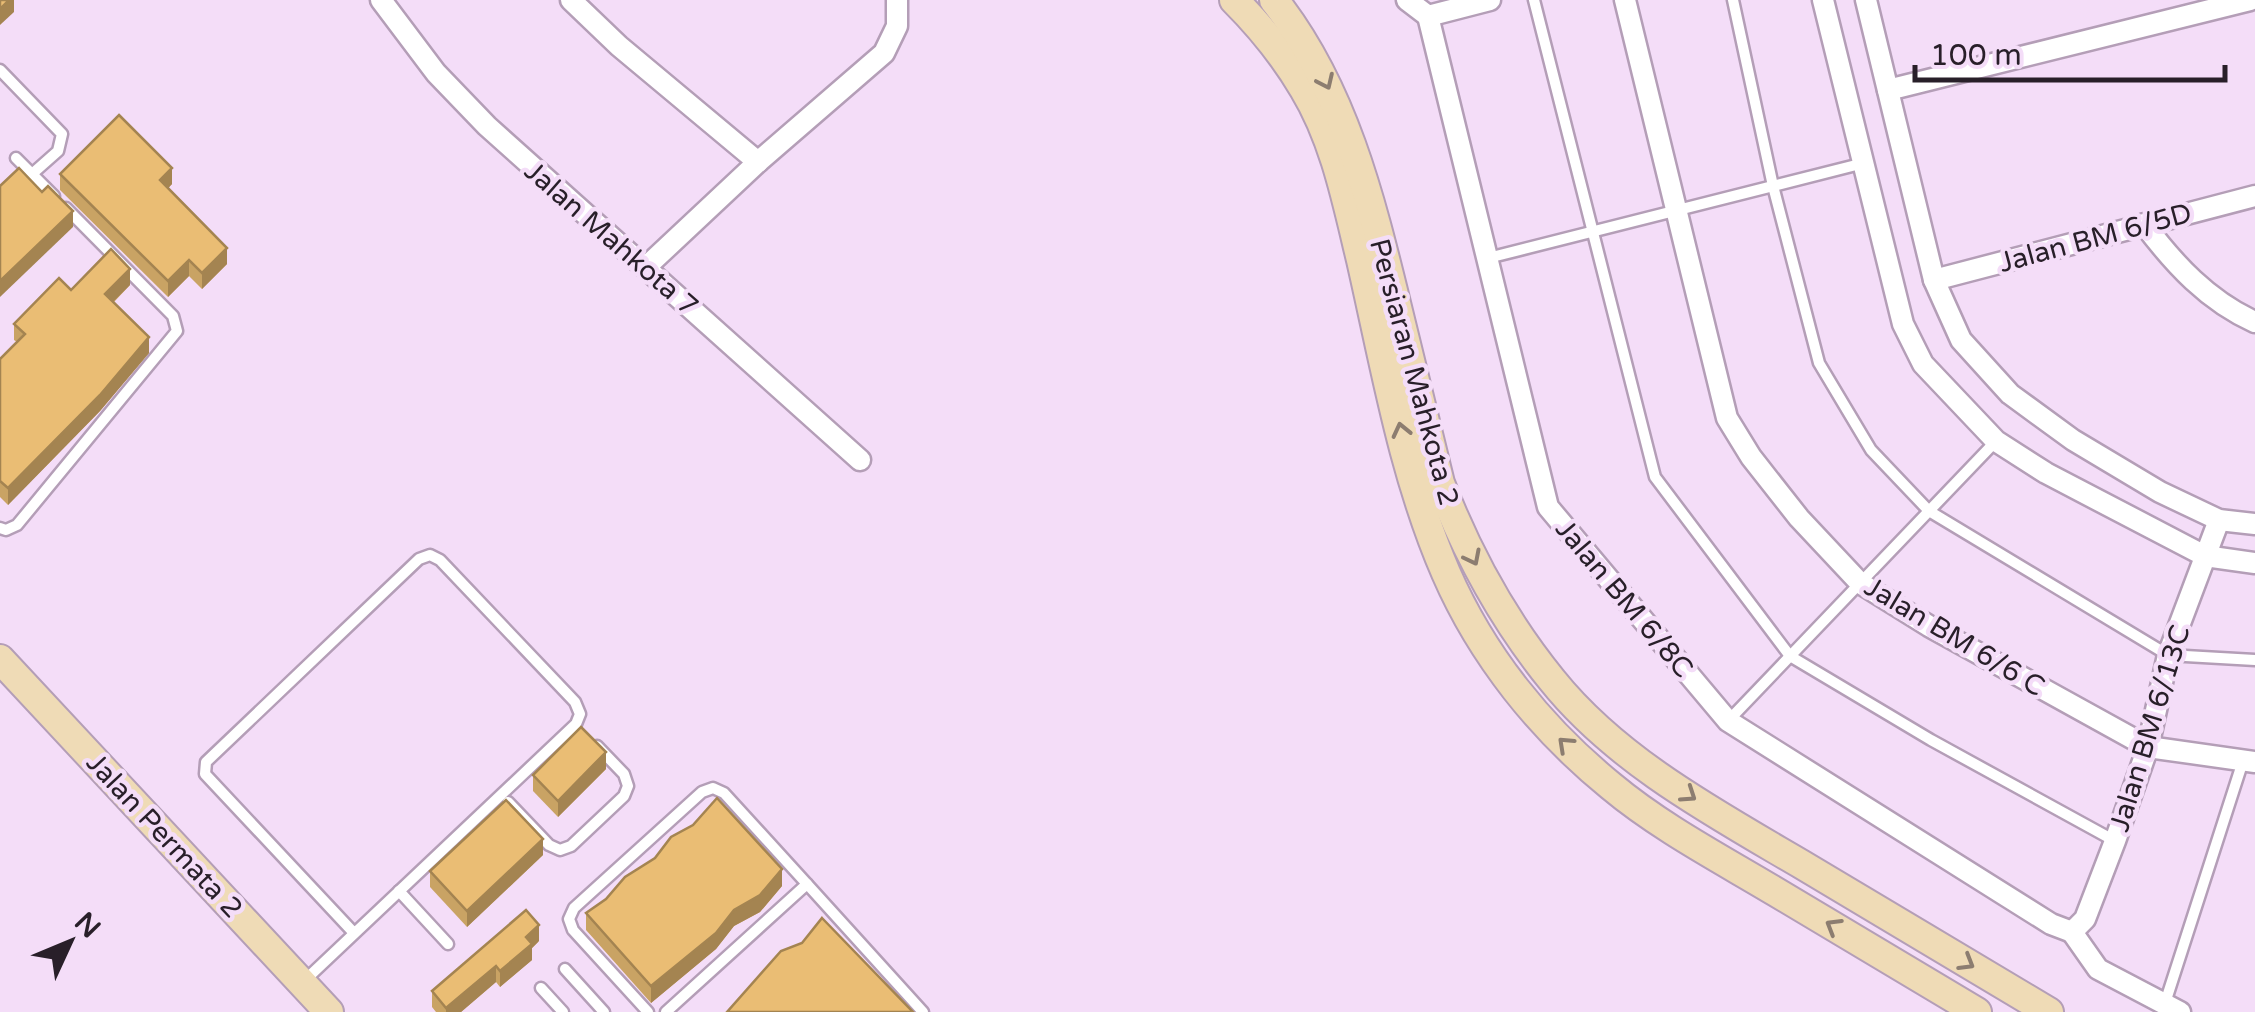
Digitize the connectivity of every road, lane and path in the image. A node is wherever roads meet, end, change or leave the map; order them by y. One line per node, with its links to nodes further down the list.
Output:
1 (381, 0): 27 (street, Jalan Mahkota 7)
2 (572, 0): 18 (street)
3 (897, 0): 18 (street)
4 (1234, 0): 32 (main road, Persiaran Mahkota 2, one-way to 4)
5 (1274, 0): 32 (main road, Persiaran Mahkota 2, one-way to 32)
6 (1407, 0): 14 (street)
7 (1490, 0): 14 (street)
8 (1534, 0): 25 (lane)
9 (1625, 0): 23 (street, Jalan BM 6/6 C)
10 (1733, 0): 21 (lane)
11 (1824, 0): 19 (street)
12 (1866, 0): 16 (street)
13 (2250, 0): 16 (street)
14 (1428, 16): 26 (street, Jalan BM 6/8C)
15 (0, 70): 20 (lane)
16 (1888, 90): 28 (street)
17 (16, 158): 20 (lane)
18 (758, 162): 27 (street)
19 (1865, 162): 21 (lane); 30 (street)
20 (32, 174): 36 (lane)
21 (1773, 186): 23 (lane); 33 (lane)
22 (2255, 196): 24 (street, Jalan BM 6/5D)
23 (1677, 210): 25 (lane); 39 (street, Jalan BM 6/6 C)
24 (2144, 224): 28 (street, Jalan BM 6/5D); 29 (street)
25 (1592, 231): 26 (lane); 41 (lane)
26 (1488, 258): 44 (street, Jalan BM 6/8C)
27 (646, 267): 31 (street, Jalan Mahkota 7)
28 (1934, 280): 34 (street)
29 (2255, 322)
30 (1996, 441): 33 (lane); 37 (street)
31 (860, 460)
32 (1427, 485): 65 (main road, Persiaran Mahkota 2, one-way to 32); 66 (main road, Persiaran Mahkota 2, one-way to 66)
33 (1929, 511): 39 (lane); 40 (lane)
34 (2219, 520): 35 (street); 37 (street, Jalan BM 6/13C)
35 (2255, 524)
36 (0, 528)
37 (2205, 556): 38 (street); 40 (street, Jalan BM 6/13C)
38 (2255, 563)
39 (1860, 583): 41 (lane); 46 (street, Jalan BM 6/6 C)
40 (2168, 654): 43 (lane); 46 (street, Jalan BM 6/13C)
41 (1790, 656): 44 (lane); 49 (lane)
42 (0, 659): 56 (main road, Jalan Permata 2)
43 (2255, 660)
44 (1728, 721): 52 (street, Jalan BM 6/8C)
45 (576, 724): 48 (lane); 48 (lane); 53 (lane)
46 (2148, 746): 47 (street, Jalan BM 6/6 C); 49 (street, Jalan BM 6/13C)
47 (2249, 761): 58 (lane)
48 (501, 794): 51 (lane)
49 (2115, 840): 52 (street, Jalan BM 6/13C)
50 (807, 884): 62 (lane); 63 (lane); 64 (lane)
51 (399, 891): 53 (lane); 54 (lane)
52 (2072, 932): 58 (street)
53 (354, 933): 56 (lane)
54 (448, 944)
55 (565, 969): 61 (lane)
56 (302, 983): 59 (main road, Jalan Permata 2)
57 (541, 988): 60 (lane)
58 (2173, 1008)
59 (329, 1012)
60 (563, 1012)
61 (604, 1012)
62 (648, 1012)
63 (666, 1012)
64 (923, 1012)
65 (1977, 1012)
66 (2049, 1012)

